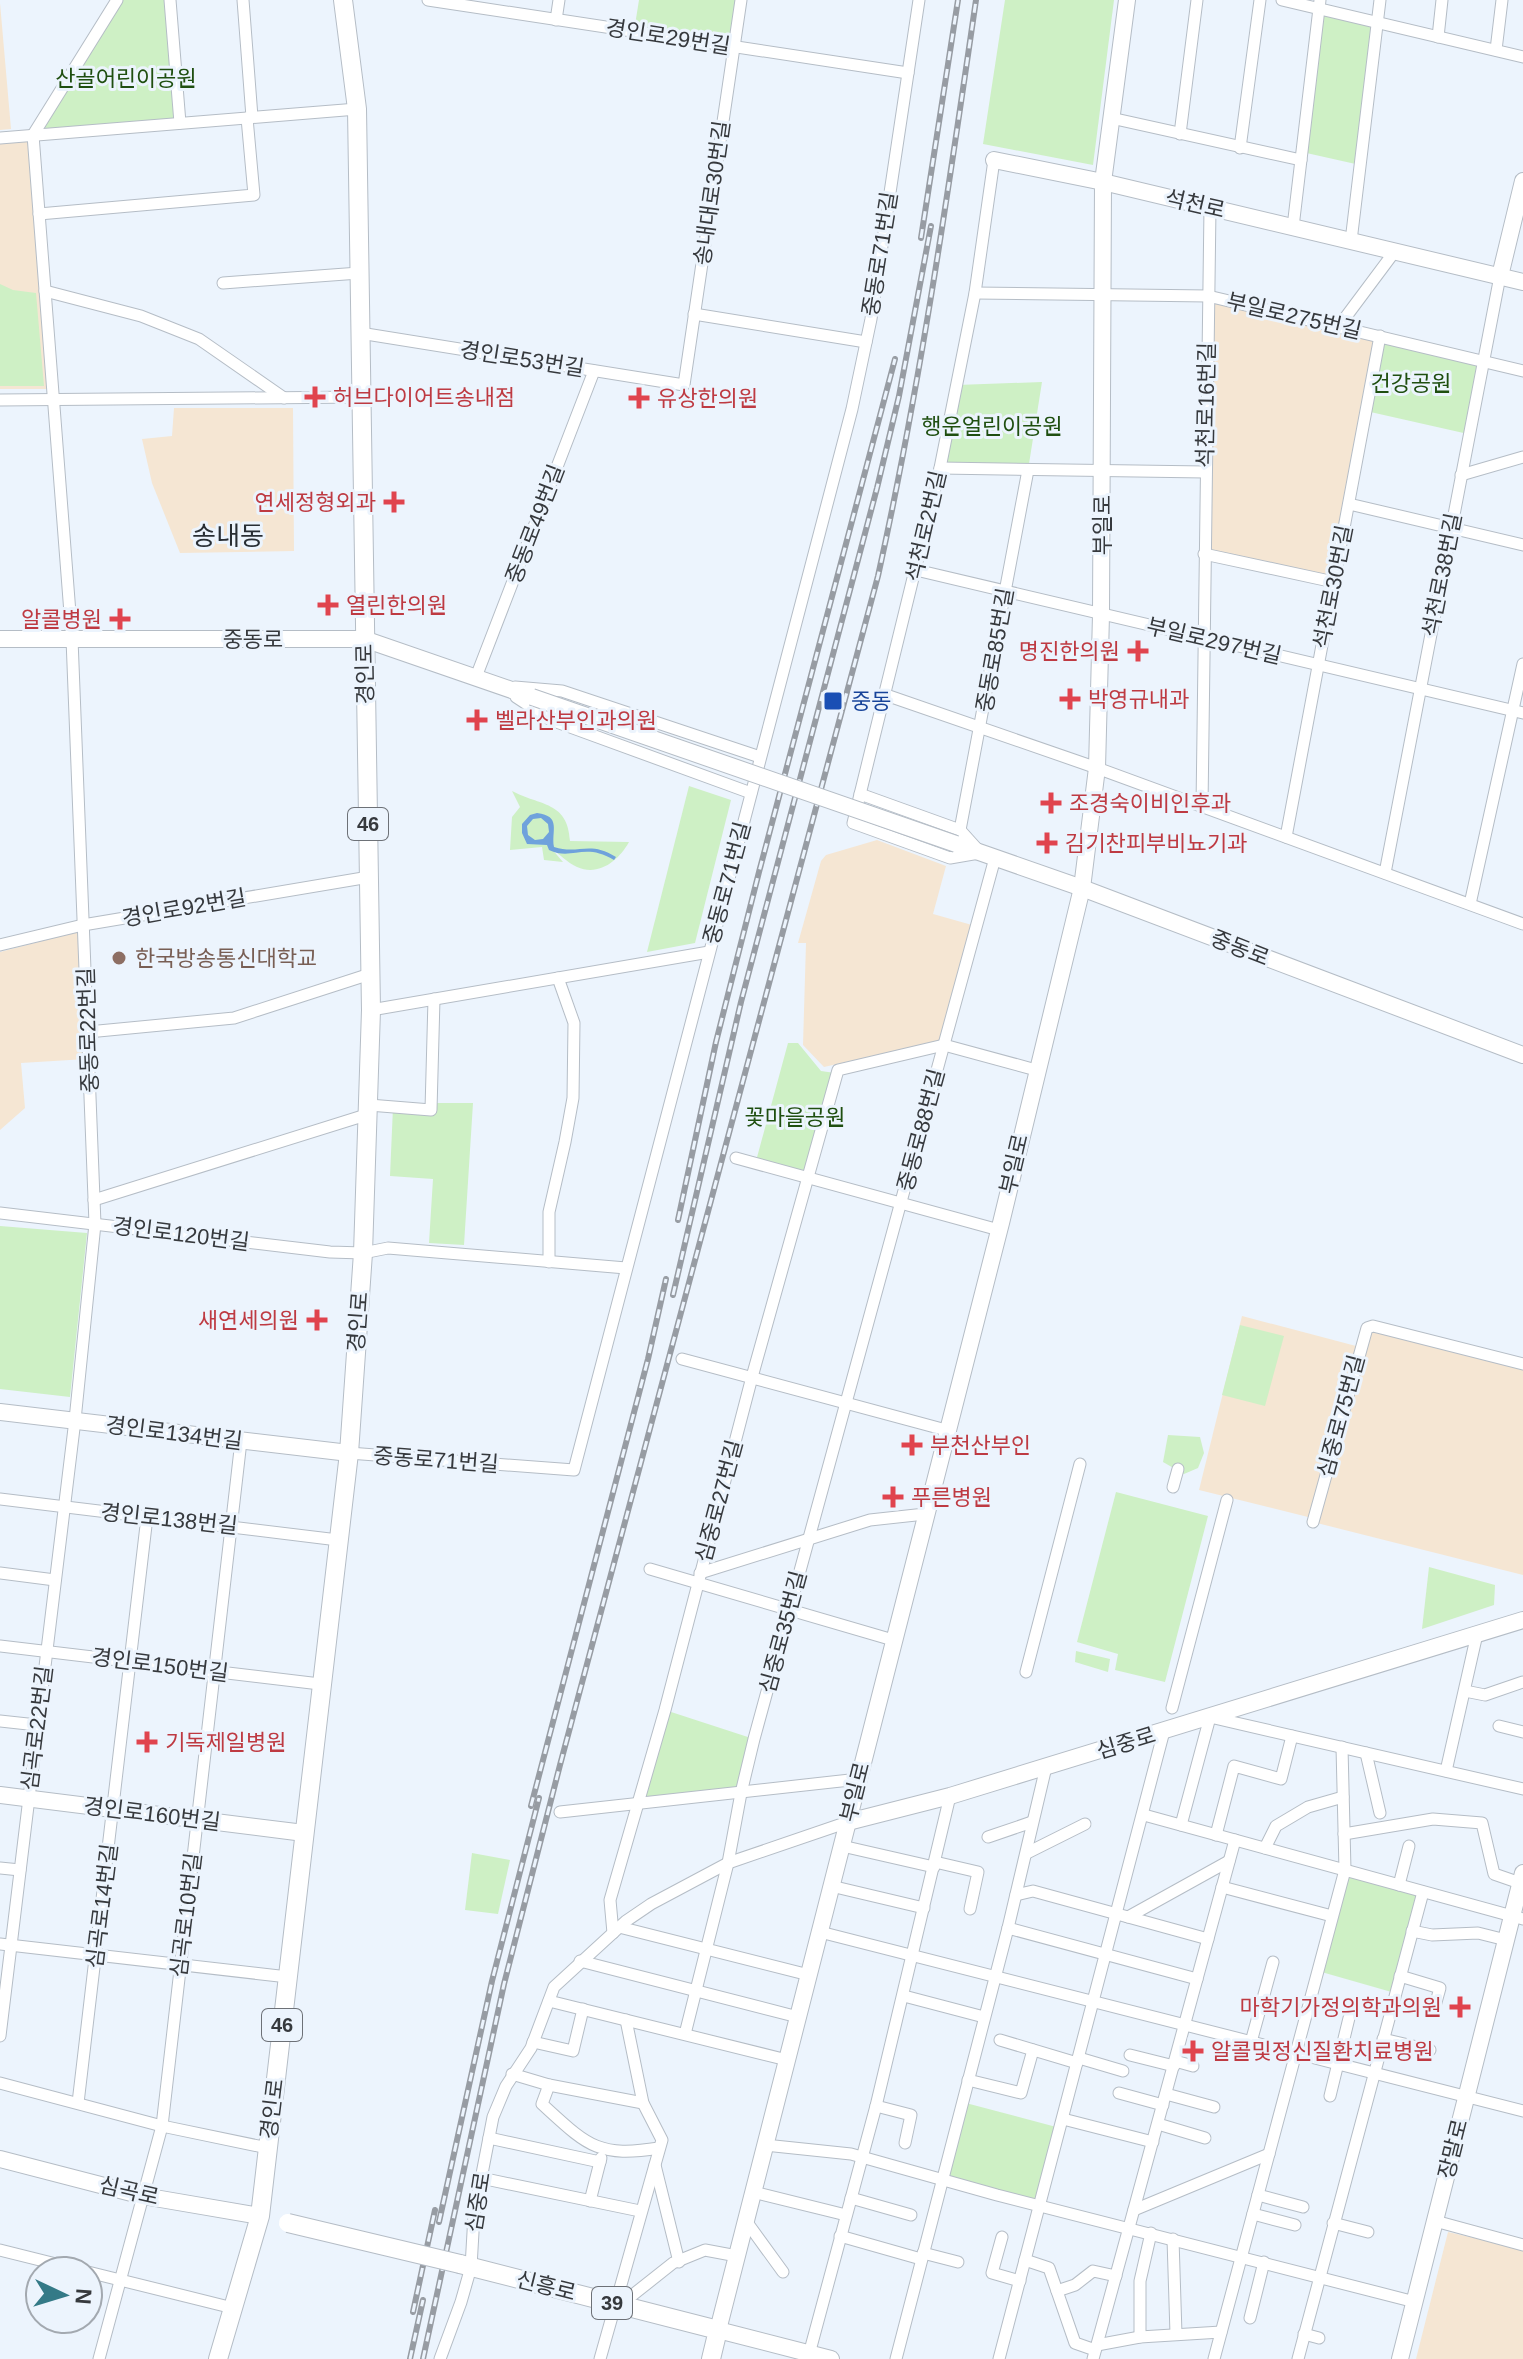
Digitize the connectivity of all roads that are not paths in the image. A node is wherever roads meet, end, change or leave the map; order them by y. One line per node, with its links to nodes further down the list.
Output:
1 (117, 0): 29 (street)
2 (170, 0): 27 (street)
3 (243, 0): 25 (street)
4 (343, 0): 24 (main road, 경인로 / 46)
5 (428, 0): 17 (street, 경인로29번길)
6 (559, 0): 17 (street)
7 (741, 0): 20 (street, 송내대로30번길)
8 (919, 0): 23 (street, 중동로71번길)
9 (1127, 0): 26 (street, 부일로)
10 (1197, 0): 28 (street)
11 (1260, 0): 31 (street)
12 (1282, 0): 16 (street)
13 (1380, 0): 18 (street)
14 (1442, 0): 19 (street)
15 (1502, 0): 21 (street)
16 (1320, 4): 18 (street); 33 (street)
17 (556, 20): 20 (street, 경인로29번길)
18 (1377, 23): 19 (street); 39 (street)
19 (1438, 37): 21 (street)
20 (734, 48): 23 (street, 경인로29번길); 49 (street, 송내대로30번길)
21 (1496, 50): 22 (street)
22 (1523, 57)
23 (908, 73): 53 (street, 중동로71번길)
24 (357, 109): 25 (street); 41 (main road, 경인로 / 46)
25 (250, 118): 27 (street); 37 (street)
26 (1111, 118): 28 (street); 35 (street, 부일로)
27 (180, 123): 29 (street)
28 (1180, 134): 31 (street)
29 (33, 135): 30 (street); 37 (street, 중동로22번길)
30 (0, 138)
31 (1240, 148): 33 (street)
32 (994, 160): 35 (street, 석천로); 46 (street, 석천로2번길)
33 (1301, 160): 38 (street)
34 (1523, 181): 42 (street)
35 (1103, 182): 36 (street, 석천로); 47 (street, 부일로)
36 (1210, 208): 38 (street, 석천로); 48 (street, 석천로16번길)
37 (39, 214): 45 (street, 중동로22번길)
38 (1293, 227): 39 (street, 석천로)
39 (1351, 241): 40 (street, 석천로)
40 (1395, 251): 42 (street, 석천로); 50 (street)
41 (359, 273): 44 (street); 51 (main road, 경인로 / 46)
42 (1500, 276): 43 (street, 석천로); 54 (street, 석천로38번길)
43 (1523, 282)
44 (223, 283)
45 (45, 291): 59 (street); 60 (street, 중동로22번길)
46 (975, 293): 47 (street, 부일로275번길); 63 (street, 석천로2번길)
47 (1102, 294): 48 (street, 부일로275번길); 65 (street, 부일로)
48 (1208, 296): 50 (street, 부일로275번길); 66 (street, 석천로16번길)
49 (694, 314): 53 (street); 57 (street, 송내대로30번길)
50 (1339, 326): 52 (street, 부일로275번길)
51 (360, 333): 55 (street, 경인로53번길); 58 (main road, 경인로 / 46)
52 (1380, 336): 54 (street, 부일로275번길); 68 (street, 석천로30번길)
53 (866, 342): 88 (street, 중동로71번길)
54 (1482, 361): 56 (street, 부일로275번길); 67 (street, 석천로38번길)
55 (594, 371): 57 (street, 경인로53번길); 82 (street, 중동로49번길)
56 (1523, 371)
57 (684, 385)
58 (361, 397): 59 (street); 78 (main road, 경인로 / 46)
59 (285, 398): 60 (street)
60 (54, 399): 61 (street); 77 (street, 중동로22번길)
61 (0, 400)
62 (1523, 457): 67 (street)
63 (940, 468): 64 (street); 72 (street, 석천로2번길)
64 (1028, 470): 65 (street); 74 (street, 중동로85번길)
65 (1102, 470): 66 (street, 부일로); 75 (street, 부일로)
66 (1205, 472): 71 (street, 석천로16번길)
67 (1461, 475): 69 (street, 석천로38번길)
68 (1349, 504): 69 (street); 73 (street, 석천로30번길)
69 (1451, 527): 70 (street); 84 (street, 석천로38번길)
70 (1523, 545)
71 (1204, 554): 73 (street); 79 (street, 석천로16번길)
72 (916, 570): 74 (street, 부일로297번길); 85 (street, 석천로2번길)
73 (1334, 582): 81 (street, 석천로30번길)
74 (1006, 591): 75 (street, 부일로297번길); 87 (street, 중동로85번길)
75 (1101, 615): 79 (street, 부일로297번길); 89 (street, 부일로)
76 (0, 639): 77 (street, 중동로)
77 (72, 639): 78 (street, 중동로); 101 (street, 중동로22번길)
78 (364, 639): 82 (street, 중동로); 97 (main road, 경인로 / 46)
79 (1204, 639): 81 (street, 부일로297번길); 92 (street, 석천로16번길)
80 (1523, 664): 86 (street)
81 (1318, 665): 84 (street, 부일로297번길); 94 (street, 석천로30번길)
82 (476, 677): 83 (street, 중동로)
83 (499, 685): 88 (street, 중동로); 90 (street, 중동로); 93 (street, 중동로, bridge)
84 (1420, 689): 86 (street, 부일로297번길); 96 (street, 석천로38번길)
85 (886, 695): 87 (street); 91 (street, 석천로2번길)
86 (1518, 712): 99 (street)
87 (980, 728): 89 (street); 93 (street, 중동로85번길)
88 (760, 757): 90 (street, 중동로71번길)
89 (1097, 768): 92 (street); 98 (street, 부일로)
90 (751, 793): 103 (street, 중동로71번길)
91 (860, 794): 93 (street); 95 (street, 석천로2번길)
92 (1202, 807): 94 (street)
93 (958, 837): 95 (street, 중동로)
94 (1286, 837): 96 (street)
95 (988, 855): 98 (street, 중동로); 109 (street, 중동로88번길)
96 (1385, 873): 99 (street)
97 (369, 877): 101 (street, 경인로92번길); 104 (main road, 경인로 / 46)
98 (1082, 888): 110 (street, 중동로); 111 (street, 부일로)
99 (1470, 904): 100 (street)
100 (1523, 924)
101 (83, 925): 102 (street, 경인로92번길); 108 (street, 중동로22번길)
102 (0, 945)
103 (709, 952): 105 (street); 122 (street, 중동로71번길)
104 (370, 974): 107 (main road, 경인로 / 46); 108 (street)
105 (558, 978): 106 (street); 121 (street)
106 (434, 999): 107 (street); 112 (street)
107 (371, 1010): 112 (main road, 경인로 / 46)
108 (88, 1032): 115 (street, 중동로22번길)
109 (944, 1045): 111 (street); 114 (street, 심중로27번길); 116 (street, 중동로88번길)
110 (1523, 1055)
111 (1036, 1070): 119 (street, 부일로)
112 (369, 1110): 115 (street); 120 (main road, 경인로 / 46)
113 (736, 1158): 114 (street)
114 (808, 1178): 116 (street); 125 (street, 심중로27번길)
115 (94, 1200): 118 (street, 중동로22번길)
116 (901, 1202): 119 (street); 126 (street, 중동로88번길)
117 (0, 1213): 118 (street, 경인로120번길)
118 (95, 1224): 120 (street, 경인로120번길); 128 (street, 중동로22번길)
119 (999, 1230): 129 (street, 부일로)
120 (363, 1253): 121 (street, 경인로120번길); 131 (main road, 경인로 / 46)
121 (549, 1262): 122 (street, 경인로120번길)
122 (626, 1268): 131 (street, 중동로71번길)
123 (682, 1359): 125 (street)
124 (1523, 1364): 140 (street, 심중로75번길)
125 (752, 1377): 126 (street); 146 (street, 심중로27번길)
126 (846, 1402): 129 (street); 143 (street, 심중로35번길)
127 (0, 1412): 128 (street, 경인로134번길)
128 (75, 1420): 130 (street, 경인로134번길); 137 (street, 심곡로22번길)
129 (946, 1430): 138 (street, 부일로)
130 (241, 1441): 131 (street, 경인로134번길); 141 (street, 심곡로10번길)
131 (349, 1453): 142 (main road, 경인로 / 46)
132 (1080, 1464): 156 (street)
133 (1178, 1469): 134 (street)
134 (1173, 1487)
135 (0, 1499): 137 (street, 경인로138번길)
136 (1227, 1500): 160 (street)
137 (64, 1508): 139 (street, 경인로138번길); 147 (street, 심곡로22번길)
138 (925, 1514): 143 (street); 151 (street, 부일로)
139 (147, 1517): 141 (street, 경인로138번길); 154 (street, 심곡로14번길)
140 (1313, 1522)
141 (232, 1526): 142 (street, 경인로138번길); 155 (street, 심곡로10번길)
142 (338, 1540): 158 (main road, 경인로 / 46)
143 (808, 1540): 146 (street); 148 (street, 심중로35번길)
144 (650, 1569): 146 (street)
145 (0, 1573): 147 (street)
146 (699, 1578): 148 (street); 179 (street, 심중로27번길)
147 (55, 1580): 153 (street, 심곡로22번길)
148 (789, 1609): 151 (street); 174 (street, 심중로35번길)
149 (1523, 1620): 150 (street, 심중로)
150 (1477, 1634): 159 (street); 161 (street, 심중로)
151 (893, 1640): 172 (street, 부일로)
152 (0, 1646): 153 (street, 경인로150번길)
153 (46, 1652): 154 (street, 경인로150번길); 163 (street, 심곡로22번길)
154 (130, 1662): 155 (street, 경인로150번길); 180 (street, 심곡로14번길)
155 (215, 1672): 158 (street, 경인로150번길); 184 (street, 심곡로10번길)
156 (1026, 1672)
157 (1523, 1682): 159 (street)
158 (320, 1684): 189 (main road, 경인로 / 46)
159 (1465, 1691): 171 (street)
160 (1172, 1708)
161 (1210, 1717): 165 (street, 심중로); 167 (street); 188 (street)
162 (0, 1721): 163 (street)
163 (37, 1725): 178 (street, 심곡로22번길)
164 (1499, 1726): 166 (street)
165 (1164, 1731): 170 (street, 심중로); 183 (street)
166 (1523, 1732)
167 (1292, 1736): 168 (street); 191 (street)
168 (1342, 1747): 169 (street); 177 (street)
169 (1366, 1753): 171 (street); 182 (street)
170 (1046, 1767): 176 (street, 심중로); 186 (street)
171 (1446, 1771): 173 (street)
172 (859, 1779): 174 (street); 185 (street, 부일로)
173 (1523, 1789)
174 (741, 1793): 179 (street); 199 (street, 심중로35번길)
175 (0, 1795): 178 (street, 경인로160번길)
176 (950, 1796): 185 (street, 심중로); 200 (street)
177 (1343, 1797): 190 (street); 196 (street)
178 (28, 1798): 180 (street, 경인로160번길); 202 (street, 심곡로22번길)
179 (637, 1804): 181 (street); 216 (street, 심중로27번길)
180 (113, 1809): 184 (street, 경인로160번길); 224 (street, 심곡로14번길)
181 (560, 1812)
182 (1380, 1813)
183 (1144, 1815): 188 (street); 212 (street)
184 (198, 1820): 189 (street, 경인로160번길); 228 (street, 심곡로10번길)
185 (848, 1822): 194 (street, 부일로); 199 (street, 심중로)
186 (1032, 1822): 192 (street); 197 (street)
187 (1085, 1824): 197 (street)
188 (1181, 1825): 191 (street)
189 (304, 1833): 232 (main road, 경인로 / 46)
190 (1344, 1834): 203 (street); 204 (street)
191 (1216, 1835): 193 (street)
192 (988, 1837)
193 (1235, 1840): 196 (street); 198 (street)
194 (842, 1846): 200 (street, 부일로); 206 (street, 부일로)
195 (1409, 1846): 205 (street)
196 (1265, 1848): 203 (street)
197 (1027, 1853): 209 (street)
198 (1229, 1861): 207 (street); 212 (street)
199 (728, 1863): 216 (street, 심중로); 222 (street)
200 (935, 1864): 210 (street); 211 (street, 부일로)
201 (0, 1868): 202 (street)
202 (20, 1870): 221 (street, 심곡로22번길)
203 (1345, 1870): 205 (street); 213 (street)
204 (1522, 1878): 214 (street, 장말로)
205 (1399, 1885): 208 (street)
206 (831, 1886): 210 (street); 218 (street, 부일로)
207 (1222, 1887): 213 (street); 219 (street)
208 (1423, 1892): 214 (street); 217 (street)
209 (1016, 1895): 212 (street); 215 (street)
210 (924, 1908): 223 (street)
211 (970, 1909)
212 (1123, 1916): 219 (street); 225 (street)
213 (1332, 1916): 253 (street)
214 (1518, 1918): 220 (street, 장말로)
215 (1008, 1928): 225 (street); 230 (street)
216 (616, 1930): 222 (street); 226 (street, 심중로)
217 (1412, 1931): 220 (street); 231 (street)
218 (820, 1932): 223 (street); 229 (street, 부일로)
219 (1208, 1939): 233 (street)
220 (1506, 1940): 268 (street, 장말로)
221 (6, 1945): 224 (street); 246 (street, 심곡로22번길)
222 (706, 1950): 229 (street); 234 (street)
223 (914, 1954): 230 (street); 235 (street)
224 (96, 1955): 228 (street); 270 (street, 심곡로14번길)
225 (1106, 1956): 233 (street); 237 (street)
226 (580, 1961): 234 (street); 236 (street, 심중로)
227 (1273, 1962): 250 (street)
228 (180, 1965): 232 (street); 277 (street, 심곡로10번길)
229 (809, 1975): 240 (street, 부일로)
230 (996, 1975): 237 (street); 241 (street)
231 (1400, 1976): 239 (street); 247 (street)
232 (288, 1977): 283 (main road, 경인로 / 46)
233 (1197, 1979): 244 (street)
234 (696, 1991): 240 (street); 245 (street)
235 (904, 1996): 241 (street); 272 (street)
236 (549, 2001): 238 (street); 249 (street, 심중로)
237 (1093, 2002): 244 (street); 256 (street)
238 (583, 2009): 243 (street); 249 (street)
239 (1433, 2013)
240 (798, 2017): 255 (street, 부일로)
241 (984, 2017): 263 (street)
242 (1349, 2018): 258 (street)
243 (626, 2020): 245 (street); 271 (street)
244 (1185, 2025): 250 (street); 257 (street)
245 (685, 2034): 255 (street)
246 (0, 2036)
247 (1383, 2039): 252 (street); 261 (street)
248 (1000, 2040): 251 (street)
249 (533, 2042): 262 (street, 심중로)
250 (1251, 2042): 253 (street)
251 (1033, 2050): 256 (street); 263 (street)
252 (1430, 2050)
253 (1295, 2053): 258 (street); 285 (street)
254 (1130, 2055): 257 (street)
255 (787, 2060): 282 (street, 부일로)
256 (1078, 2060): 260 (street); 275 (street)
257 (1175, 2064): 259 (street); 269 (street)
258 (1338, 2064): 261 (street); 267 (street)
259 (1193, 2066)
260 (1123, 2071)
261 (1373, 2073): 268 (street); 307 (street)
262 (512, 2074): 265 (street); 278 (street, 심중로)
263 (968, 2080): 291 (street)
264 (0, 2083): 270 (street)
265 (549, 2085): 271 (street); 286 (street)
266 (1119, 2093): 269 (street)
267 (1330, 2096)
268 (1467, 2097): 274 (street); 306 (street, 장말로)
269 (1165, 2100): 273 (street); 276 (street)
270 (78, 2103): 277 (street)
271 (643, 2103): 284 (street)
272 (876, 2106): 281 (street); 287 (street)
273 (1214, 2107)
274 (1523, 2111)
275 (1063, 2119): 280 (street); 297 (street)
276 (1158, 2124): 279 (street); 280 (street)
277 (162, 2126): 283 (street); 294 (street, 심곡로10번길)
278 (489, 2138): 286 (street); 290 (street, 심중로)
279 (1205, 2138)
280 (1153, 2142): 299 (street)
281 (905, 2143)
282 (765, 2145): 287 (street); 292 (street, 부일로)
283 (268, 2148): 304 (main road, 경인로 / 46)
284 (659, 2148): 286 (street); 289 (street)
285 (1269, 2154): 293 (street); 299 (street)
286 (602, 2156): 296 (street)
287 (863, 2157): 291 (street); 295 (street)
288 (0, 2159): 294 (street, 심곡로)
289 (654, 2164): 300 (street); 322 (street)
290 (481, 2178): 296 (street); 325 (street, 심중로)
291 (943, 2178): 297 (street); 319 (street)
292 (753, 2192): 302 (street); 305 (street, 부일로)
293 (1258, 2195): 298 (street); 301 (street)
294 (143, 2196): 304 (street, 심곡로); 330 (street, 심곡로10번길)
295 (851, 2198): 302 (street); 303 (street)
296 (590, 2201): 300 (street)
297 (1040, 2205): 309 (street); 321 (street)
298 (1303, 2207)
299 (1134, 2210): 309 (street)
300 (640, 2211): 334 (street)
301 (1253, 2214): 308 (street); 320 (street)
302 (846, 2215): 312 (street)
303 (911, 2215)
304 (260, 2216): 325 (main road, 신흥로 / 39, bridge); 335 (main road, 경인로)
305 (746, 2221): 318 (street, 부일로); 326 (street)
306 (1435, 2221): 315 (street); 333 (street, 장말로)
307 (1333, 2223): 310 (street); 329 (street)
308 (1295, 2225)
309 (1130, 2228): 311 (street); 328 (street)
310 (1368, 2232)
311 (1151, 2233): 314 (street); 341 (street)
312 (840, 2236): 319 (street); 344 (street)
313 (1002, 2237): 331 (street)
314 (1173, 2239): 320 (street); 339 (street)
315 (1523, 2245)
316 (0, 2250): 317 (street)
317 (24, 2256)
318 (737, 2256): 322 (street); 337 (street, 부일로)
319 (922, 2256): 323 (street); 351 (street)
320 (1242, 2256): 324 (street); 338 (street)
321 (1025, 2260): 331 (street); 332 (street)
322 (679, 2262): 334 (street)
323 (958, 2262)
324 (1264, 2262): 329 (street); 336 (street)
325 (465, 2266): 334 (main road, 신흥로 / 39); 347 (street, 심중로)
326 (783, 2272)
327 (104, 2276): 330 (street)
328 (1116, 2276): 332 (street); 343 (street)
329 (1319, 2276): 333 (street); 340 (street)
330 (122, 2280): 335 (street); 345 (street, 심곡로10번길)
331 (1020, 2281): 352 (street)
332 (1057, 2291): 343 (street)
333 (1415, 2302): 355 (street, 장말로)
334 (617, 2304): 337 (main road, 신흥로 / 39); 348 (street)
335 (233, 2308): 346 (main road, 경인로)
336 (1250, 2318)
337 (718, 2330): 344 (street, 신흥로); 349 (main road, 부일로)
338 (1221, 2332): 339 (street); 353 (street)
339 (1176, 2334): 341 (street)
340 (1304, 2334): 342 (street); 354 (street)
341 (1140, 2337): 343 (street)
342 (1319, 2338)
343 (1095, 2351)
344 (809, 2356): 350 (street, 신흥로)
345 (99, 2359)
346 (218, 2359)
347 (440, 2359)
348 (601, 2359)
349 (711, 2359)
350 (831, 2359)
351 (896, 2359)
352 (999, 2359)
353 (1214, 2359)
354 (1298, 2359)
355 (1400, 2359)

